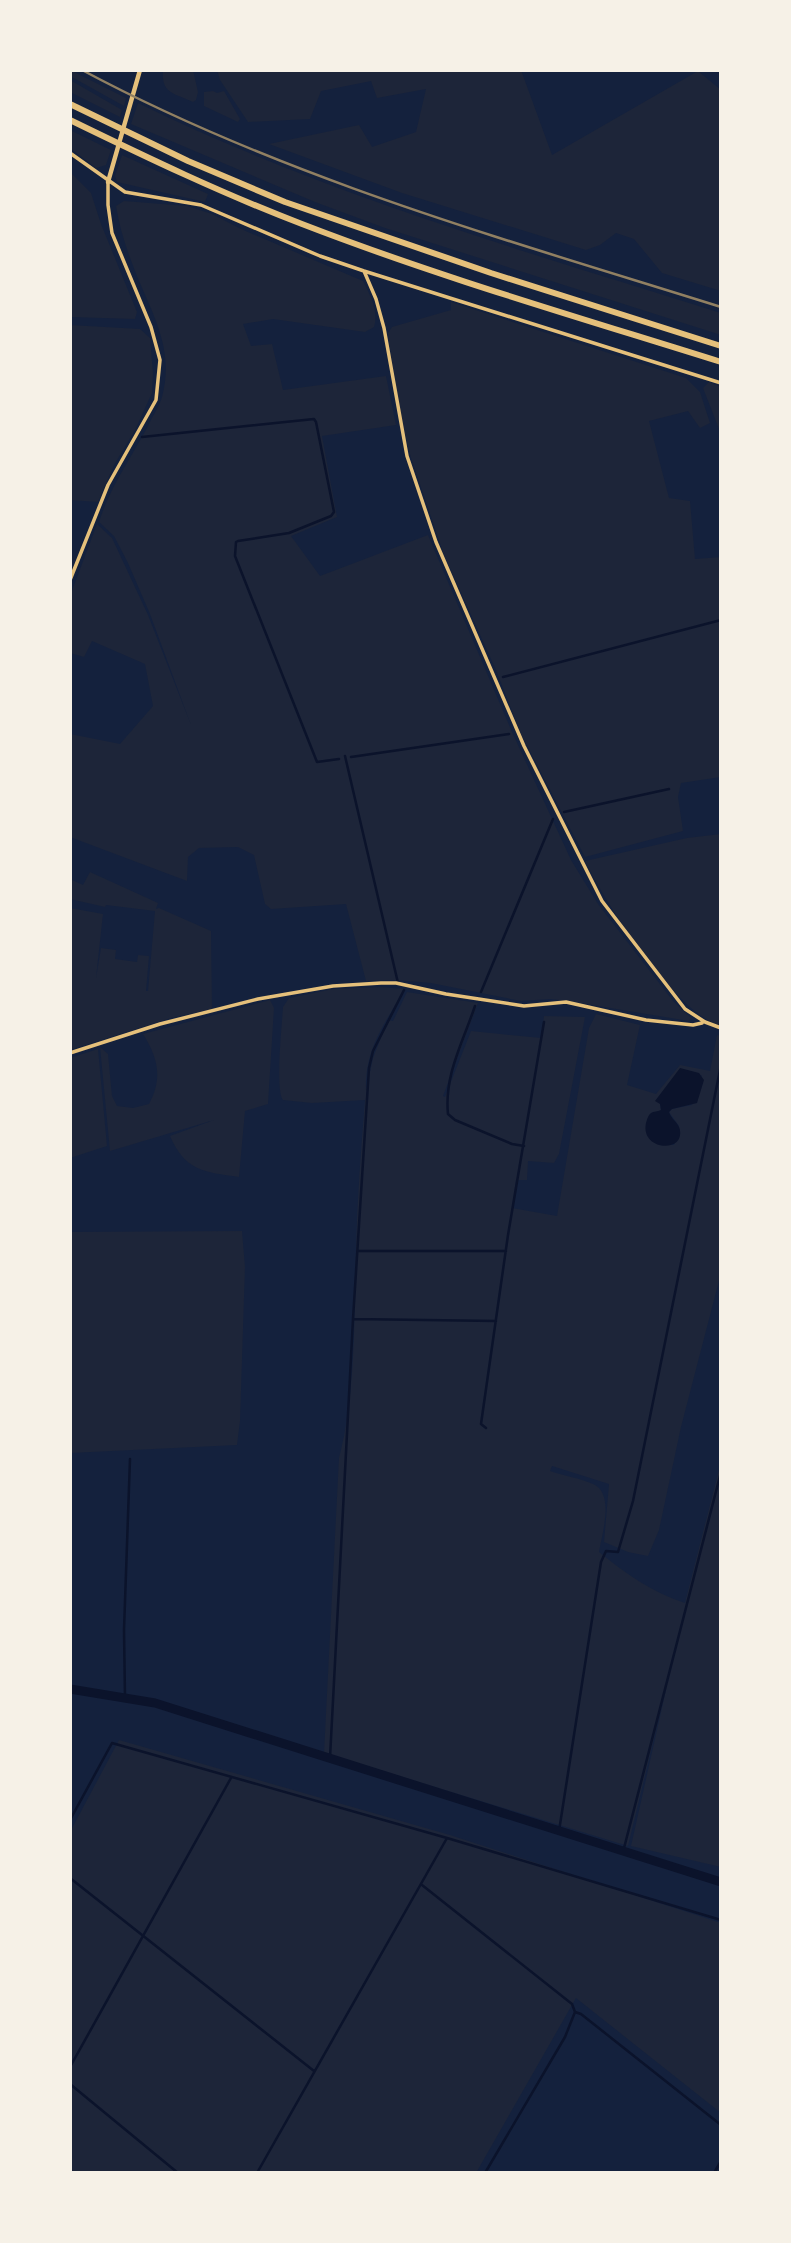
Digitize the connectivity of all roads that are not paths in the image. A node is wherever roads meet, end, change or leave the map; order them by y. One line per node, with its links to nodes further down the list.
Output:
1 (140, 70): 5 (street)
2 (70, 104): 7 (highway)
3 (70, 120): 8 (highway)
4 (70, 153): 5 (street)
5 (108, 182): 6 (street); 10 (street)
6 (363, 271): 9 (street); 11 (street)
7 (721, 346)
8 (721, 362)
9 (721, 383)
10 (70, 580)
11 (705, 1023): 12 (street); 13 (street)
12 (721, 1028)
13 (70, 1053)

